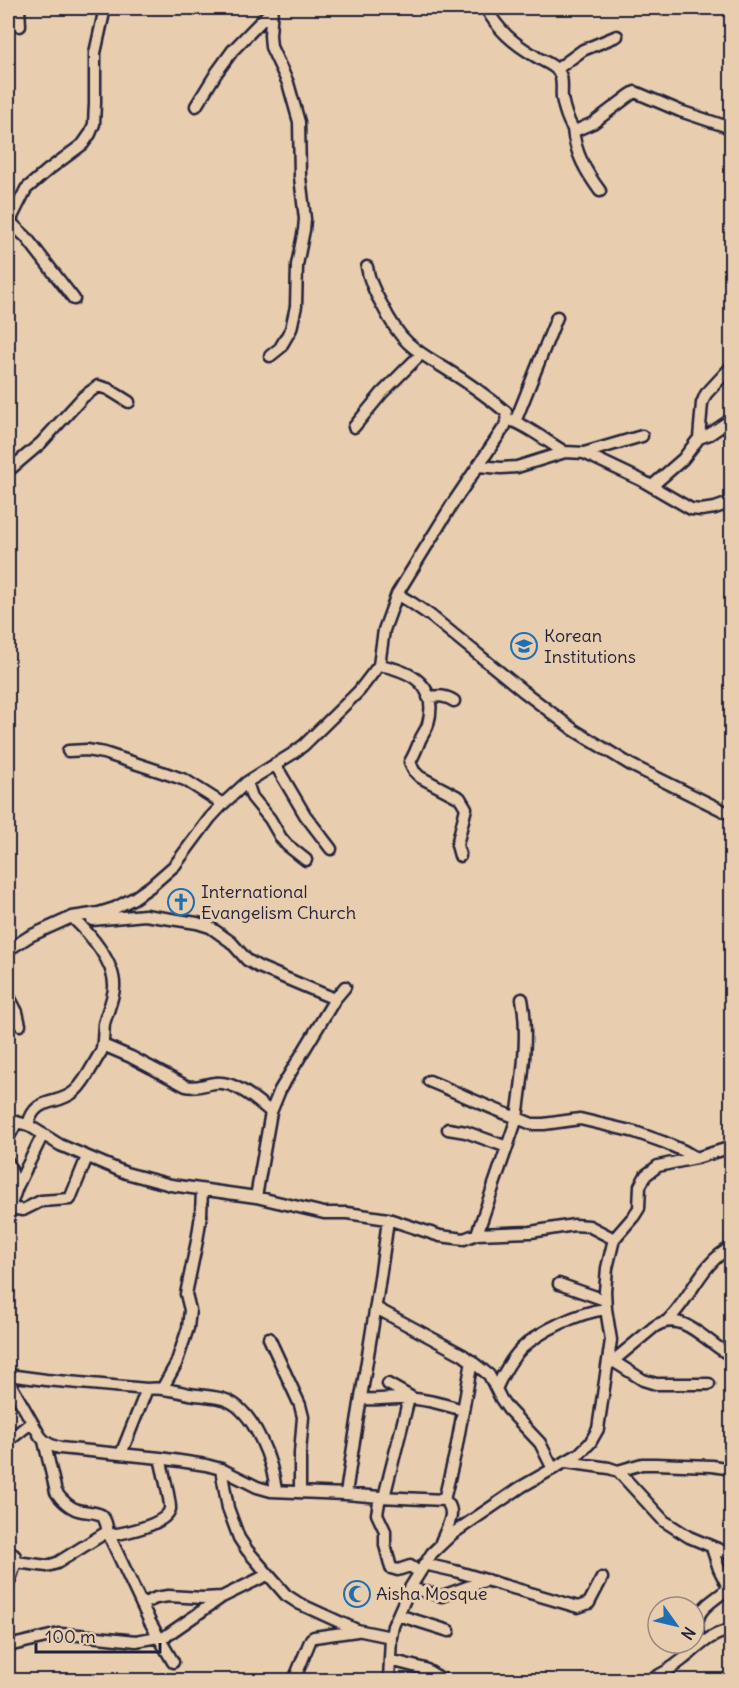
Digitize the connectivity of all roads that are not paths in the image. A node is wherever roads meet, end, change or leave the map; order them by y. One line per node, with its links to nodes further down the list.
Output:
1 (19, 8): 5 (street)
2 (105, 8): 12 (street)
3 (486, 8): 7 (street)
4 (272, 9): 8 (street); 17 (street)
5 (20, 26)
6 (617, 36): 7 (street)
7 (557, 69): 9 (street)
8 (196, 106)
9 (573, 129): 10 (street); 11 (street)
10 (732, 130)
11 (600, 191)
12 (9, 220): 14 (street)
13 (367, 267): 16 (street)
14 (74, 299)
15 (557, 317): 21 (street)
16 (421, 354): 21 (street); 22 (street)
17 (270, 356)
18 (732, 366): 24 (street)
19 (129, 402): 28 (street)
20 (732, 419): 24 (street)
21 (511, 420): 25 (street); 27 (street)
22 (354, 427)
23 (642, 436): 26 (street)
24 (699, 438): 29 (street)
25 (565, 452): 26 (street); 27 (street)
26 (584, 453): 29 (street)
27 (478, 466): 31 (street)
28 (8, 471)
29 (652, 486): 30 (street)
30 (732, 502)
31 (397, 594): 32 (street); 39 (street)
32 (379, 665): 33 (street); 36 (street)
33 (428, 697): 34 (street); 41 (street)
34 (454, 701)
35 (68, 751): 38 (street)
36 (274, 764): 37 (street); 40 (street)
37 (248, 782): 38 (street); 42 (street)
38 (223, 804): 43 (street)
39 (732, 814)
40 (331, 849)
41 (460, 856)
42 (306, 860)
43 (74, 919): 44 (street); 47 (street); 50 (street)
44 (8, 950)
45 (345, 987): 47 (street)
46 (8, 995): 49 (street)
47 (335, 999): 52 (street)
48 (522, 999): 53 (street)
49 (20, 1025)
50 (103, 1045): 52 (street); 54 (street)
51 (429, 1082): 53 (street)
52 (271, 1112): 65 (street)
53 (517, 1118): 58 (street); 61 (street)
54 (18, 1122): 56 (street); 57 (street)
55 (448, 1129): 58 (street)
56 (43, 1134): 60 (street); 63 (street)
57 (8, 1138)
58 (507, 1147): 68 (street)
59 (732, 1147): 61 (street)
60 (87, 1157): 64 (street); 66 (street)
61 (696, 1158): 69 (street)
62 (8, 1162): 63 (street)
63 (17, 1187): 66 (street)
64 (202, 1190): 65 (street); 84 (street)
65 (256, 1197): 67 (street)
66 (8, 1208)
67 (388, 1219): 68 (street); 73 (street)
68 (477, 1234): 69 (street)
69 (614, 1239): 72 (street)
70 (732, 1247): 74 (street)
71 (559, 1284): 72 (street)
72 (606, 1305): 78 (street); 85 (street)
73 (376, 1308): 77 (street); 87 (street)
74 (667, 1321): 76 (street); 78 (street)
75 (269, 1338): 100 (street)
76 (732, 1356)
77 (472, 1361): 85 (street); 88 (street)
78 (610, 1364): 82 (street); 94 (street)
79 (8, 1375): 83 (street)
80 (8, 1380): 89 (street)
81 (388, 1384): 86 (street)
82 (709, 1384)
83 (147, 1389): 84 (street); 92 (street)
84 (162, 1389): 99 (street)
85 (496, 1389): 95 (street)
86 (412, 1398): 87 (street); 88 (street); 102 (street)
87 (362, 1399): 101 (street)
88 (463, 1410): 103 (street)
89 (32, 1422): 90 (street); 91 (street)
90 (8, 1441)
91 (44, 1441): 92 (street); 104 (street)
92 (121, 1454): 93 (street)
93 (160, 1458): 96 (street); 104 (street)
94 (565, 1462): 95 (street); 98 (street)
95 (553, 1468): 105 (street)
96 (221, 1469): 99 (street); 111 (street)
97 (732, 1469): 98 (street)
98 (618, 1471): 106 (street)
99 (276, 1491): 100 (street)
100 (300, 1492): 101 (street)
101 (346, 1494): 102 (street)
102 (382, 1497): 103 (street); 110 (street)
103 (444, 1500): 105 (street)
104 (110, 1534): 109 (street); 118 (street)
105 (440, 1544): 110 (street)
106 (712, 1548): 108 (street); 116 (street)
107 (8, 1550): 109 (street)
108 (732, 1555)
109 (16, 1562): 114 (street)
110 (422, 1568): 113 (street); 115 (street)
111 (267, 1575): 117 (street); 121 (street)
112 (602, 1578): 113 (street)
113 (487, 1580): 115 (street)
114 (8, 1585)
115 (410, 1588): 120 (street)
116 (730, 1589): 119 (street)
117 (222, 1597): 118 (street); 125 (street)
118 (142, 1604): 125 (street)
119 (706, 1608)
120 (398, 1615): 123 (street); 124 (street)
121 (357, 1630): 124 (street); 131 (street)
122 (732, 1630): 126 (street)
123 (449, 1631)
124 (391, 1637): 129 (street)
125 (159, 1638): 127 (street); 130 (street)
126 (706, 1640)
127 (8, 1646)
128 (688, 1655): 134 (street)
129 (390, 1660): 132 (street); 133 (street)
130 (174, 1662)
131 (294, 1680)
132 (389, 1680)
133 (443, 1680)
134 (649, 1680)

